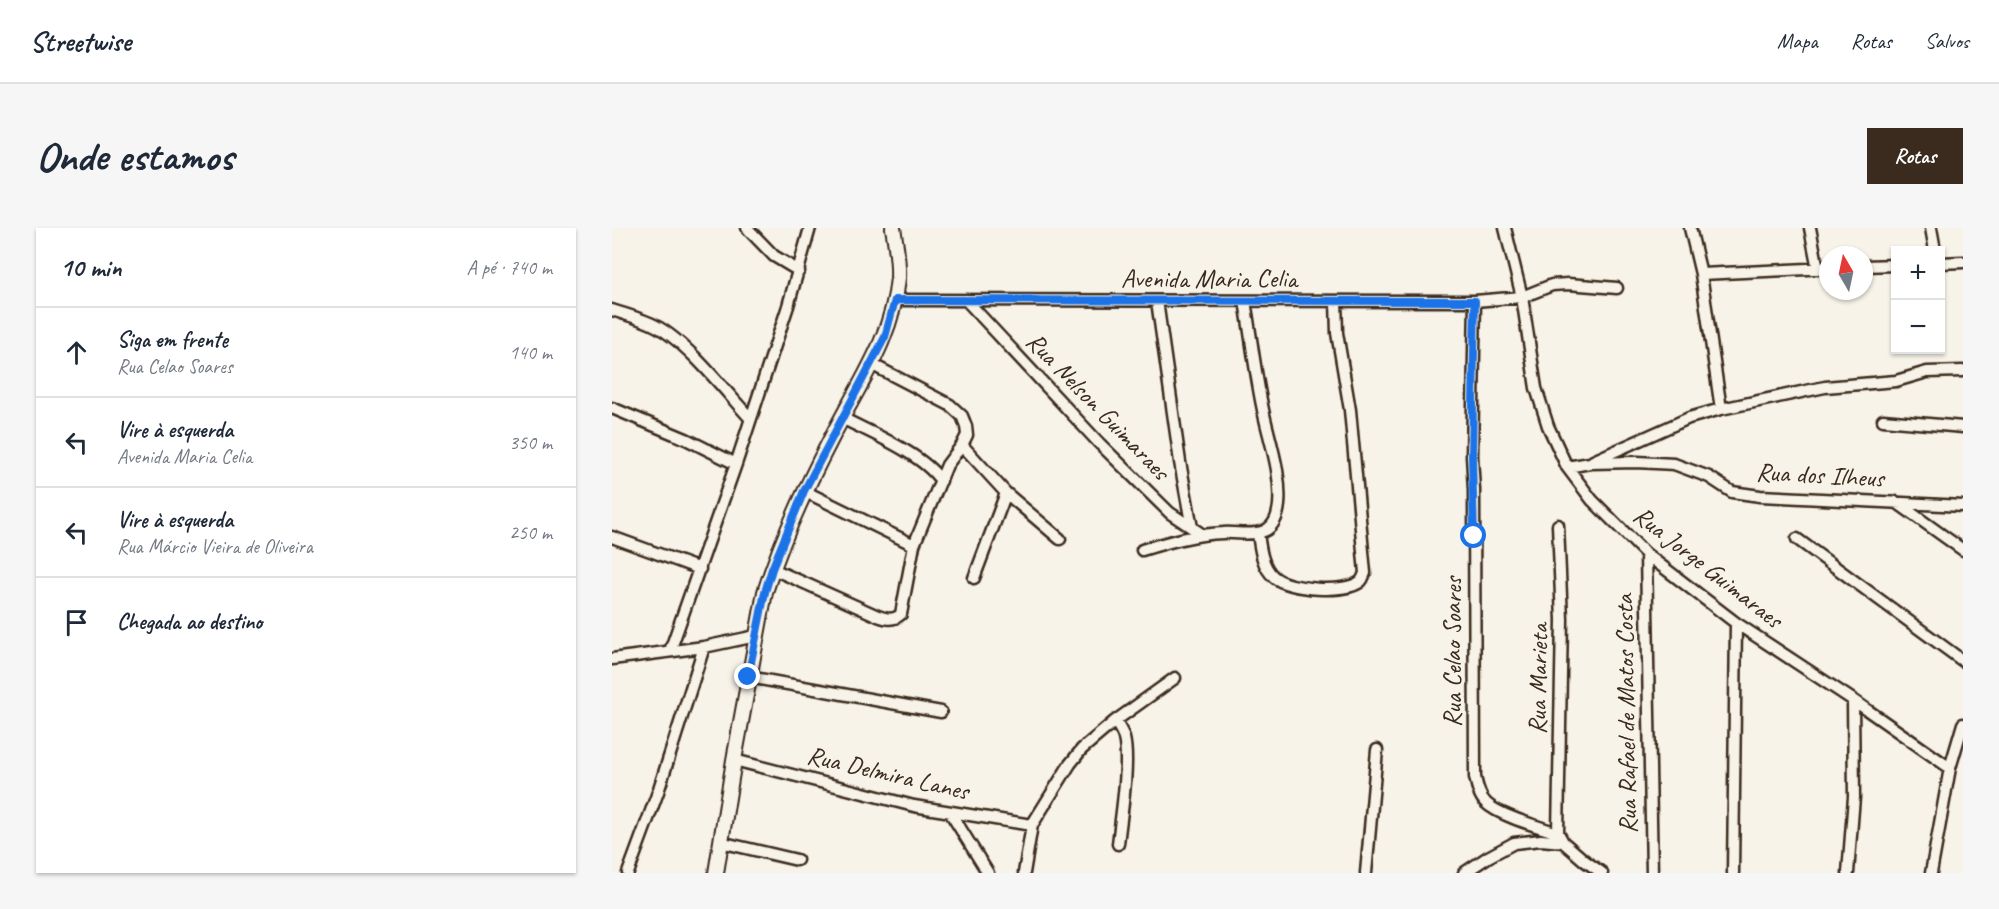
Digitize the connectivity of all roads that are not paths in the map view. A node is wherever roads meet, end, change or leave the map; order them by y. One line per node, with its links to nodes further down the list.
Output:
1 (747, 228): 15 (street)
2 (810, 228): 15 (street)
3 (893, 228): 19 (main road)
4 (1506, 228): 18 (street, Rua Jorge Guimaraes)
5 (1690, 228): 16 (street)
6 (1810, 228): 9 (street)
7 (1931, 228): 8 (street)
8 (1934, 246)
9 (1819, 256)
10 (1963, 262): 11 (street)
11 (1945, 263)
12 (1891, 265): 13 (street)
13 (1873, 266)
14 (1819, 268): 16 (street)
15 (799, 271): 30 (street)
16 (1701, 274): 29 (street)
17 (1617, 288): 18 (street, Avenida Maria Celia)
18 (1522, 297): 24 (street, Avenida Maria Celia); 37 (street, Rua Jorge Guimaraes)
19 (895, 300): 20 (street, Avenida Maria Celia); 26 (main road)
20 (966, 300): 21 (street, Avenida Maria Celia); 44 (street, Rua Nelson Guimaraes)
21 (1157, 300): 22 (street, Avenida Maria Celia); 44 (street)
22 (1245, 301): 23 (street, Avenida Maria Celia); 45 (street)
23 (1336, 301): 24 (street, Avenida Maria Celia); 45 (street)
24 (1475, 301): 74 (street, Rua Celao Soares)
25 (612, 310): 30 (street)
26 (871, 364): 31 (main road); 34 (street)
27 (1963, 371): 29 (street)
28 (612, 408): 36 (street)
29 (1721, 409): 35 (street)
30 (750, 418): 36 (street)
31 (842, 418): 38 (street); 39 (main road)
32 (1883, 420): 33 (street)
33 (1963, 427)
34 (962, 445): 38 (street); 40 (street)
35 (1590, 463): 37 (street, Rua dos Ilheus); 41 (street, Rua dos Ilheus)
36 (736, 464): 54 (street)
37 (1567, 467): 53 (street, Rua Jorge Guimaraes)
38 (941, 481): 50 (street)
39 (804, 491): 50 (street); 55 (main road)
40 (1006, 493): 49 (street); 56 (street)
41 (1896, 502): 42 (street, Rua dos Ilheus); 52 (street)
42 (1963, 506)
43 (1558, 525): 74 (street, Rua Marieta)
44 (1192, 528): 46 (street, Rua Nelson Guimaraes)
45 (1258, 533): 46 (street)
46 (1203, 535): 51 (street)
47 (612, 537): 54 (street)
48 (1797, 538): 62 (street)
49 (1060, 539)
50 (914, 544): 55 (street)
51 (1143, 550)
52 (1963, 550)
53 (1646, 554): 57 (street, Rua Jorge Guimaraes); 85 (street, Rua Rafael de Matos Costa)
54 (700, 569): 60 (street)
55 (772, 569): 58 (main road)
56 (974, 578)
57 (1736, 623): 65 (street, Rua Jorge Guimaraes); 86 (street)
58 (756, 636): 59 (street); 63 (main road)
59 (704, 647): 60 (street); 79 (street)
60 (670, 651): 61 (street)
61 (612, 659)
62 (1963, 661)
63 (748, 677): 66 (street); 70 (main road)
64 (1174, 678): 67 (street)
65 (1853, 700): 71 (street, Rua Jorge Guimaraes); 87 (street)
66 (941, 712)
67 (1115, 721): 73 (street); 76 (street)
68 (1963, 724): 71 (street)
69 (1377, 750): 82 (street)
70 (734, 760): 72 (street, Rua Delmira Lanes); 75 (main road)
71 (1950, 768): 88 (street)
72 (950, 812): 73 (street, Rua Delmira Lanes); 80 (street)
73 (1032, 825): 81 (street)
74 (1561, 837): 83 (street); 84 (street)
75 (720, 842): 77 (street); 78 (main road)
76 (1118, 844)
77 (797, 860)
78 (716, 870)
79 (628, 873)
80 (988, 873)
81 (1024, 873)
82 (1366, 873)
83 (1464, 873)
84 (1602, 873)
85 (1652, 873)
86 (1733, 873)
87 (1848, 873)
88 (1931, 873)

